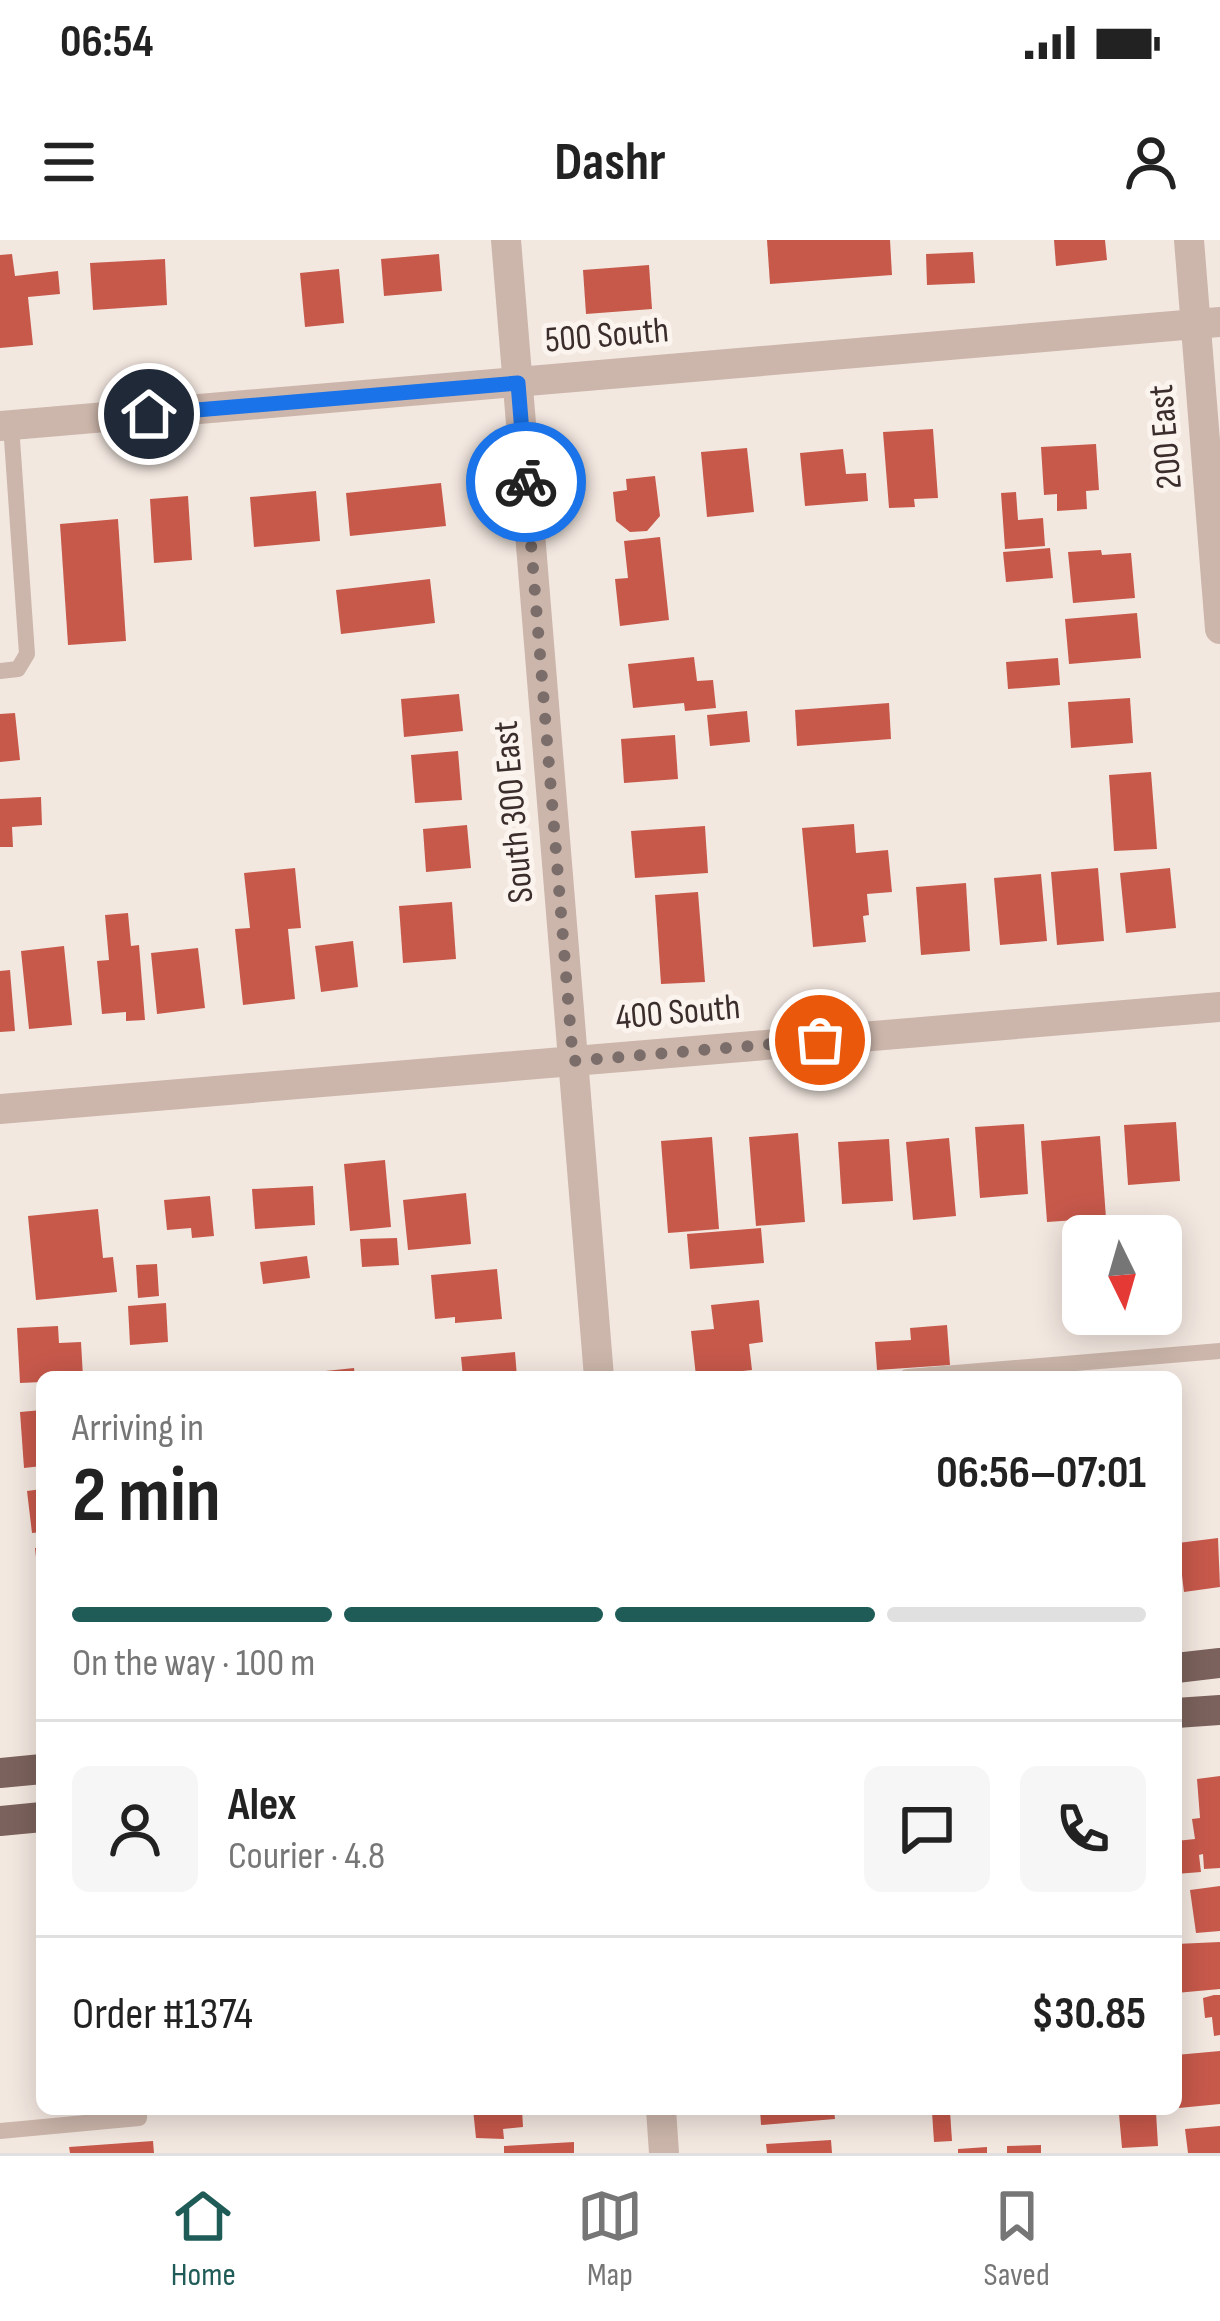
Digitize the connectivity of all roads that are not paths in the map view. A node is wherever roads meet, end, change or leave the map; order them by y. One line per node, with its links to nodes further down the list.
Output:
1 (506, 240): 4 (street, South 300 East)
2 (1189, 240): 3 (street, 200 East)
3 (1208, 324): 4 (street, 500 South); 6 (street, 200 East)
4 (518, 383): 5 (street, 500 South); 9 (street, South 300 East)
5 (5, 426): 7 (lane)
6 (1220, 629)
7 (0, 671)
8 (1220, 1007): 9 (street, 400 South)
9 (573, 1061): 10 (street, 400 South); 12 (street, South 300 East)
10 (0, 1108)
11 (1220, 1351): 13 (lane)
12 (599, 1371)
13 (979, 1371)
14 (1220, 1664): 15 (main road)
15 (1182, 1667)
16 (1220, 1710): 17 (main road)
17 (1182, 1713)
18 (36, 1770): 19 (main road)
19 (0, 1773)
20 (36, 1818): 21 (main road)
21 (0, 1821)
22 (139, 2115): 24 (lane)
23 (661, 2115): 25 (street)
24 (0, 2131)
25 (664, 2153)

